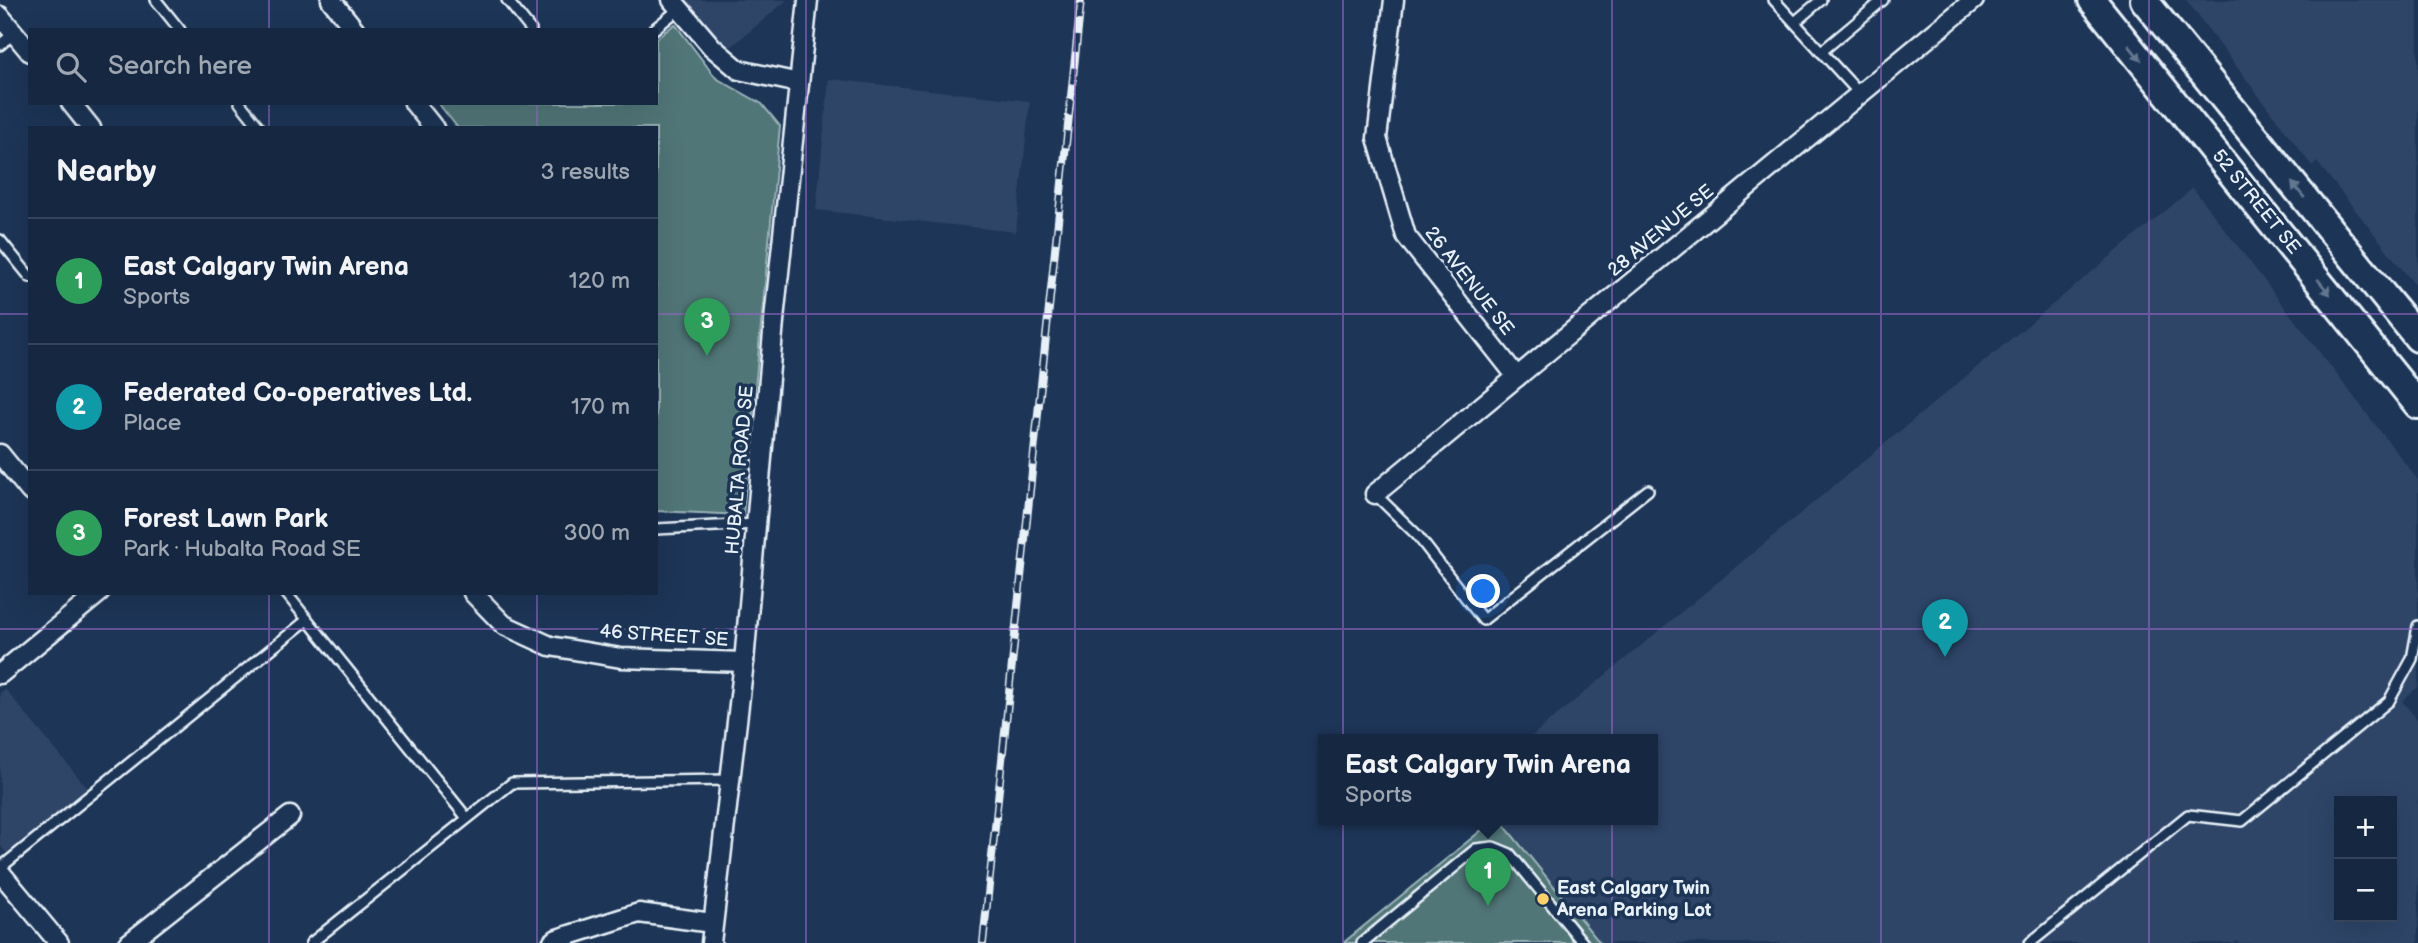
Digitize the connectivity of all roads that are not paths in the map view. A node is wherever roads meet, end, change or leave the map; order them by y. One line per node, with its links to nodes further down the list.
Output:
1 (156, 0): 15 (lane)
2 (331, 0): 16 (street)
3 (507, 0): 17 (lane)
4 (808, 0): 23 (street, HUBALTA ROAD SE)
5 (1394, 0): 34 (street, 26 AVENUE SE)
6 (1774, 0): 14 (lane)
7 (1821, 0): 14 (lane)
8 (1883, 0): 22 (lane)
9 (1974, 0): 24 (street, 28 AVENUE SE)
10 (2092, 0): 35 (main road, 52 STREET SE, one-way to 35)
11 (2144, 0): 33 (main road, 52 STREET SE, one-way to 11)
12 (675, 4): 18 (lane); 23 (street)
13 (0, 16): 19 (street)
14 (1795, 22): 22 (lane)
15 (178, 28)
16 (353, 28)
17 (529, 28)
18 (655, 28)
19 (14, 33): 20 (lane); 21 (street)
20 (0, 45)
21 (28, 50)
22 (1821, 52): 24 (lane)
23 (799, 83): 40 (street, HUBALTA ROAD SE)
24 (1860, 94): 34 (street, 28 AVENUE SE)
25 (73, 105): 28 (street)
26 (242, 105): 29 (lane)
27 (416, 105): 30 (street)
28 (89, 126)
29 (258, 126)
30 (432, 126)
31 (0, 240): 32 (lane)
32 (28, 275)
33 (2418, 338)
34 (1517, 377): 39 (street, 28 AVENUE SE)
35 (2418, 405)
36 (0, 454): 37 (street)
37 (28, 489)
38 (1648, 490): 39 (lane)
39 (1375, 494)
40 (757, 524): 41 (lane); 47 (street, HUBALTA ROAD SE)
41 (658, 529)
42 (96, 595): 48 (street)
43 (288, 595): 45 (lane)
44 (474, 595): 47 (street, 46 STREET SE)
45 (307, 620): 51 (lane); 52 (lane)
46 (2418, 626): 61 (lane)
47 (744, 662): 49 (street, HUBALTA ROAD SE)
48 (2, 668)
49 (730, 780): 51 (lane); 53 (street, HUBALTA ROAD SE)
50 (290, 816): 55 (street)
51 (467, 818): 56 (lane)
52 (0, 870): 54 (street)
53 (712, 923): 57 (street); 58 (street, HUBALTA ROAD SE)
54 (59, 943)
55 (129, 943)
56 (311, 943)
57 (552, 943)
58 (711, 943)
59 (1362, 943): 60 (lane)
60 (1583, 943)
61 (2030, 943)

